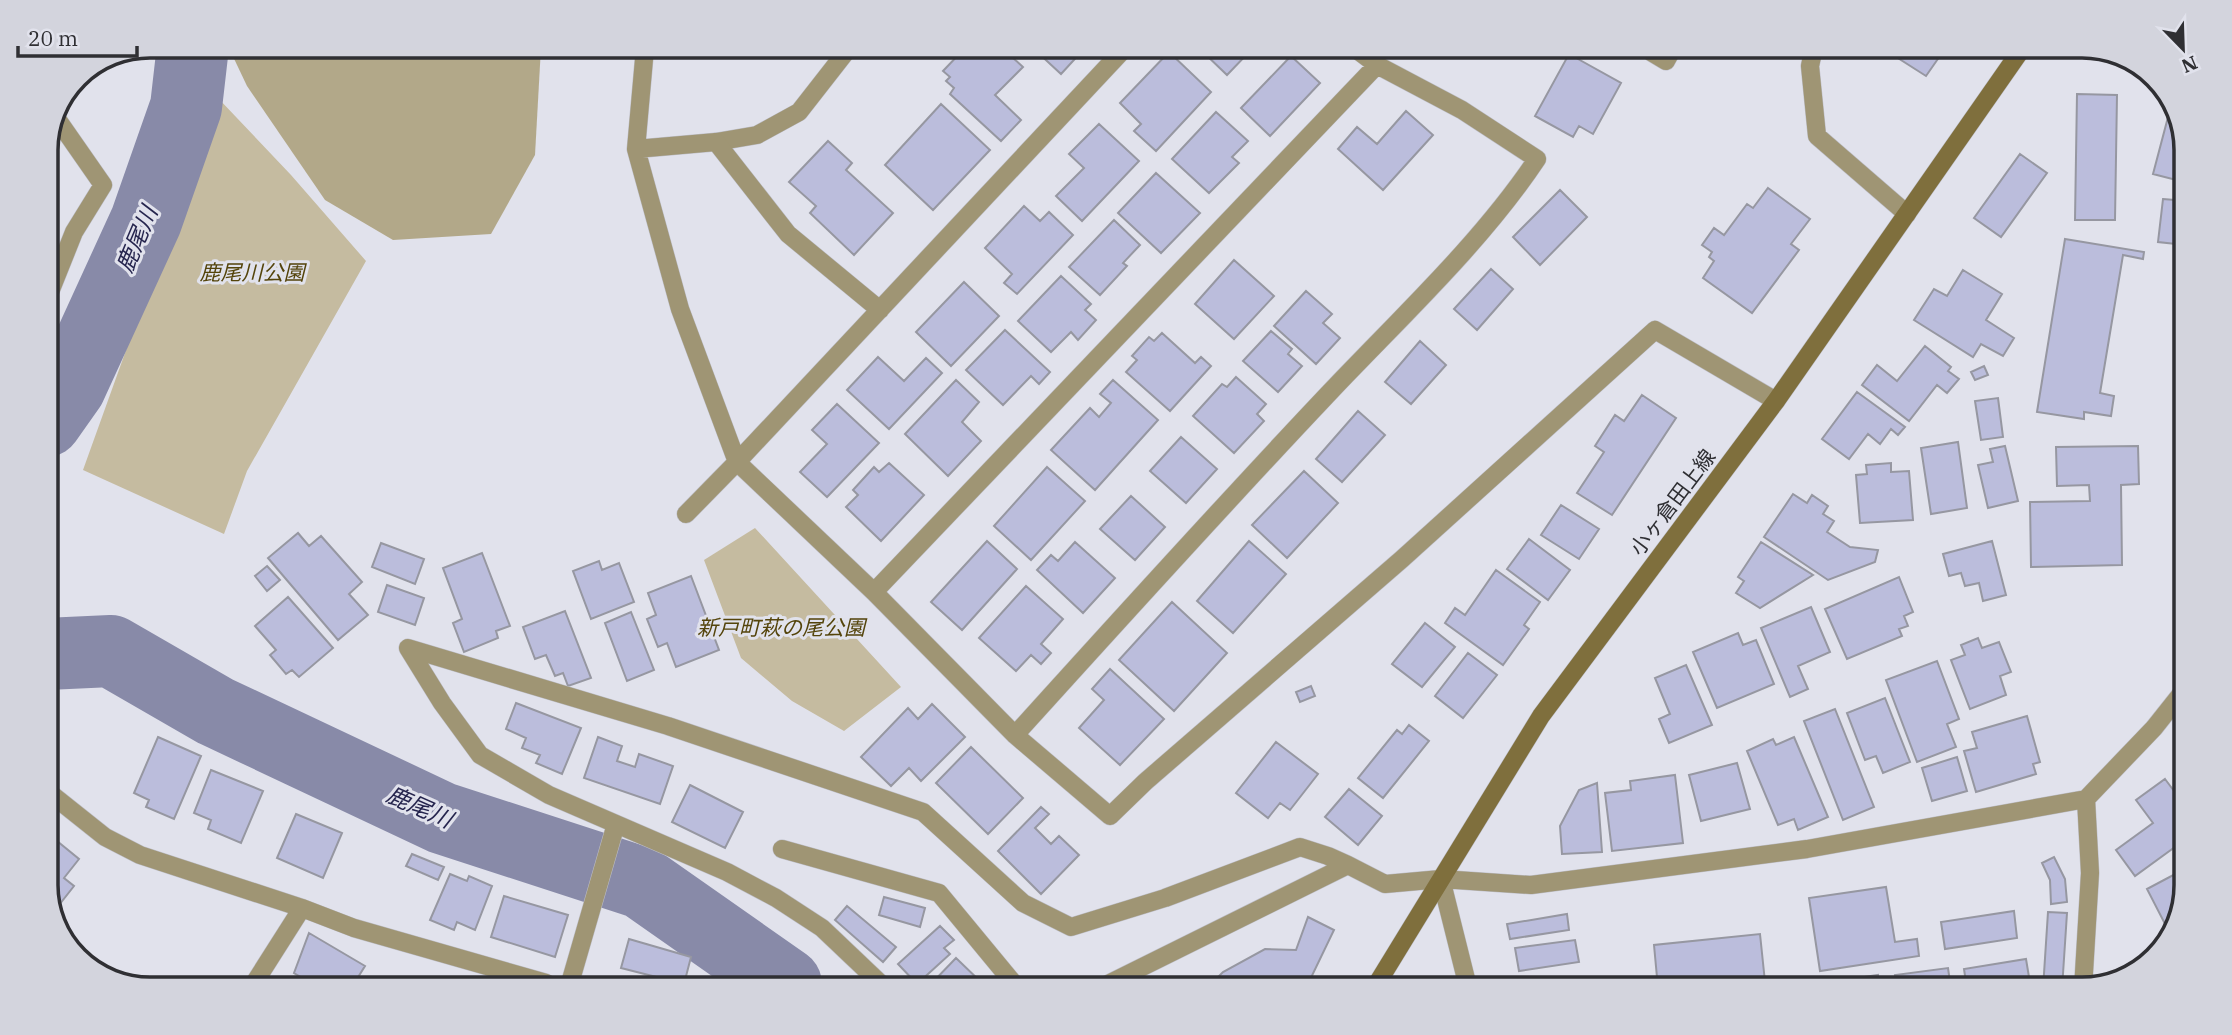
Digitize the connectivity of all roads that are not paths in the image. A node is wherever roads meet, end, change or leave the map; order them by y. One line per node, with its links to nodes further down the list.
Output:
1 (644, 58): 10 (street)
2 (841, 58): 9 (street)
3 (1116, 58): 13 (street)
4 (1368, 58): 7 (street)
5 (1812, 58): 11 (street)
6 (2016, 58): 11 (main road, 小ヶ倉田上線)
7 (1377, 65): 17 (street); 19 (street)
8 (62, 125): 12 (street)
9 (716, 142): 10 (street); 13 (street)
10 (636, 149): 15 (street)
11 (1907, 214): 14 (main road, 小ヶ倉田上線)
12 (58, 272)
13 (880, 310): 15 (street)
14 (1776, 401): 19 (street); 25 (main road, 小ヶ倉田上線)
15 (737, 462): 16 (street); 17 (street)
16 (686, 514)
17 (874, 592): 19 (street)
18 (2174, 703): 20 (street)
19 (1014, 735)
20 (2086, 799): 25 (street); 35 (street)
21 (58, 800): 26 (street)
22 (616, 824): 24 (street); 29 (street); 30 (street)
23 (782, 849): 31 (street)
24 (1348, 864): 25 (street); 32 (street)
25 (1441, 879): 33 (main road, 小ヶ倉田上線); 34 (street)
26 (302, 908): 27 (street); 28 (street)
27 (258, 977)
28 (525, 977)
29 (572, 977)
30 (873, 977)
31 (1008, 977)
32 (1123, 977)
33 (1381, 977)
34 (1466, 977)
35 (2083, 977)

